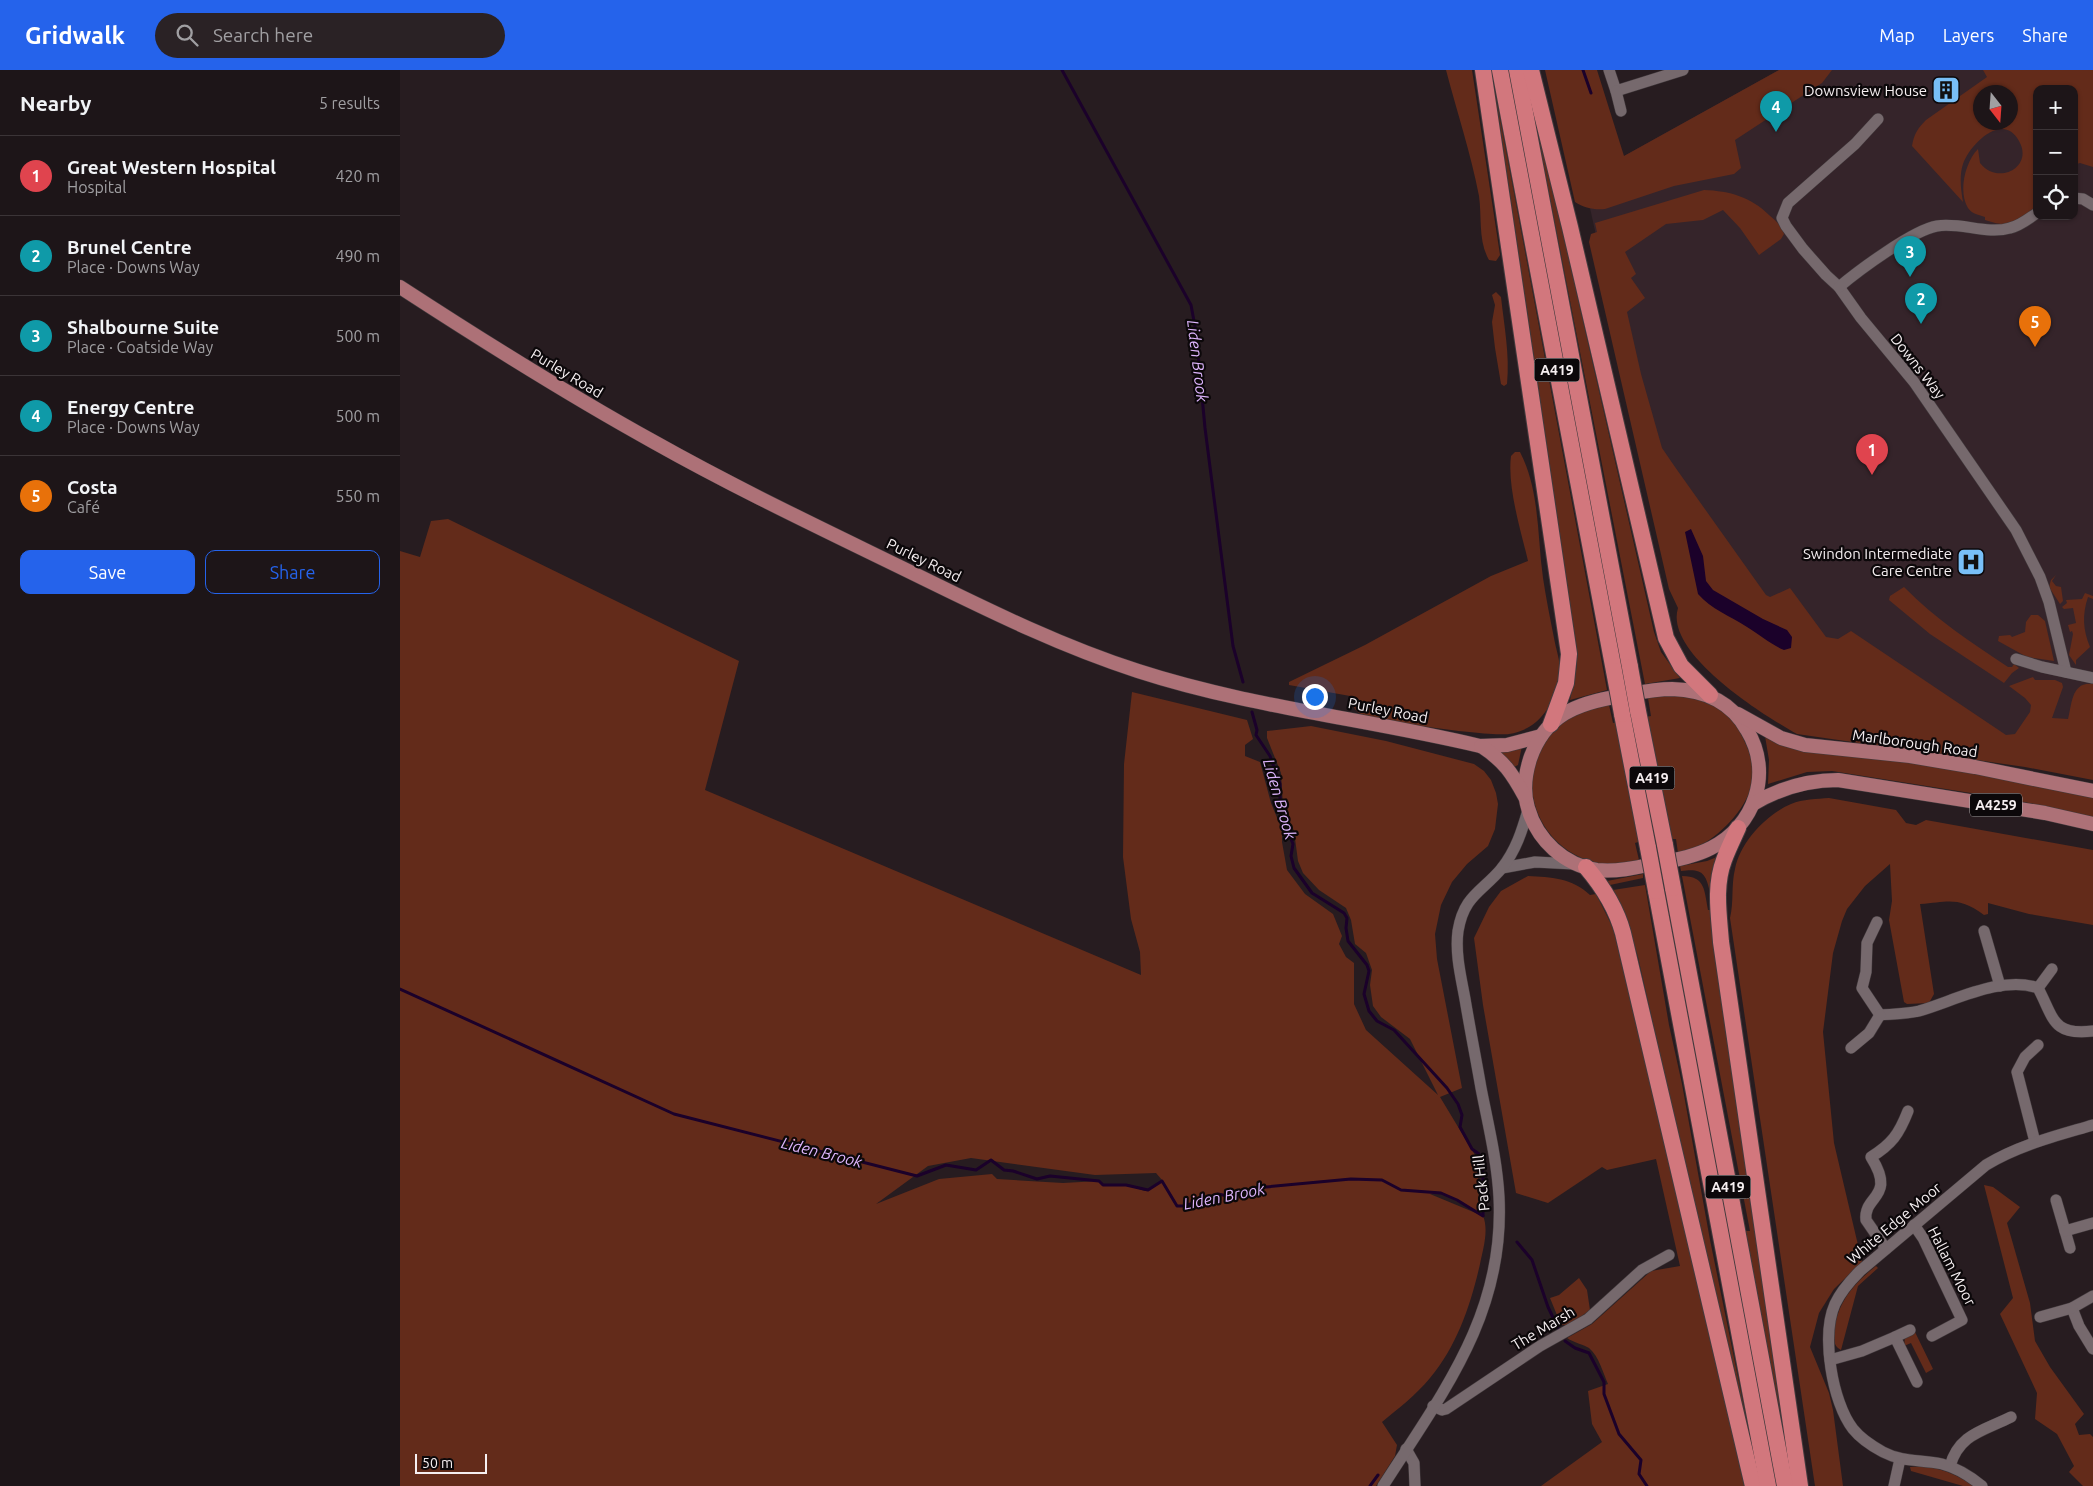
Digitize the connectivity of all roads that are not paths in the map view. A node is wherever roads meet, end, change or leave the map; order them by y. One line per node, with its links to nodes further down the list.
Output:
1 (1483, 70): 20 (highway, A419)
2 (1500, 70): 65 (highway, A419, bridge)
3 (1517, 70): 66 (highway, A419, bridge)
4 (1531, 70): 18 (highway, A419)
5 (1609, 70): 7 (street)
6 (1683, 70): 7 (street)
7 (1616, 91): 8 (street)
8 (1621, 111)
9 (1878, 119): 14 (street, Downs Way)
10 (2078, 198): 11 (street)
11 (2093, 204)
12 (2033, 216): 14 (street)
13 (400, 287): 21 (main road, Purley Road)
14 (1839, 287): 16 (street, Downs Way)
15 (2016, 659): 16 (street)
16 (2066, 672): 17 (street)
17 (2093, 678)
18 (1710, 695): 19 (main road, Marlborough Road); 20 (main road)
19 (1737, 714): 22 (main road, Marlborough Road / A4259); 23 (main road)
20 (1546, 730): 21 (main road, Purley Road); 24 (main road)
21 (1480, 746): 24 (main road, Purley Road)
22 (2093, 791)
23 (1753, 804): 25 (main road, A4259); 26 (main road)
24 (1527, 805): 27 (main road, Purley Road); 28 (street, Pack Hill)
25 (2093, 824)
26 (1738, 828): 27 (main road); 67 (highway, A419)
27 (1581, 865): 28 (street); 64 (highway, A419)
28 (1502, 868): 57 (street, Pack Hill)
29 (1877, 922): 34 (street)
30 (1984, 931): 32 (street)
31 (2052, 969): 33 (street)
32 (2000, 986): 33 (street); 34 (street)
33 (2038, 988): 35 (street)
34 (1880, 1015): 37 (street)
35 (2093, 1030)
36 (2038, 1045): 40 (street)
37 (1851, 1048)
38 (1908, 1111): 46 (street)
39 (2093, 1125): 40 (street, White Edge Moor)
40 (2035, 1142): 43 (street, White Edge Moor)
41 (2056, 1200): 44 (street)
42 (2093, 1223): 44 (street)
43 (1914, 1225): 46 (street, White Edge Moor); 52 (street, Hallam Moor)
44 (2065, 1231): 45 (street)
45 (2070, 1248)
46 (1886, 1249): 55 (street, White Edge Moor)
47 (1665, 1261): 57 (street, The Marsh)
48 (2093, 1296): 49 (street)
49 (2072, 1308): 50 (street); 54 (street)
50 (2040, 1317)
51 (1910, 1330): 53 (street)
52 (1932, 1336)
53 (1895, 1337): 55 (street); 56 (street)
54 (2093, 1348)
55 (1830, 1360): 60 (street, White Edge Moor)
56 (1917, 1382)
57 (1434, 1406): 59 (street, Pack Hill)
58 (2011, 1417): 61 (street)
59 (1406, 1449): 62 (street, Pack Hill); 63 (street)
60 (1900, 1460): 61 (street, White Edge Moor); 68 (street)
61 (1950, 1466): 69 (street, White Edge Moor)
62 (1383, 1486)
63 (1415, 1486)
64 (1753, 1486)
65 (1768, 1486)
66 (1785, 1486)
67 (1800, 1486)
68 (1894, 1486)
69 (1982, 1486)

